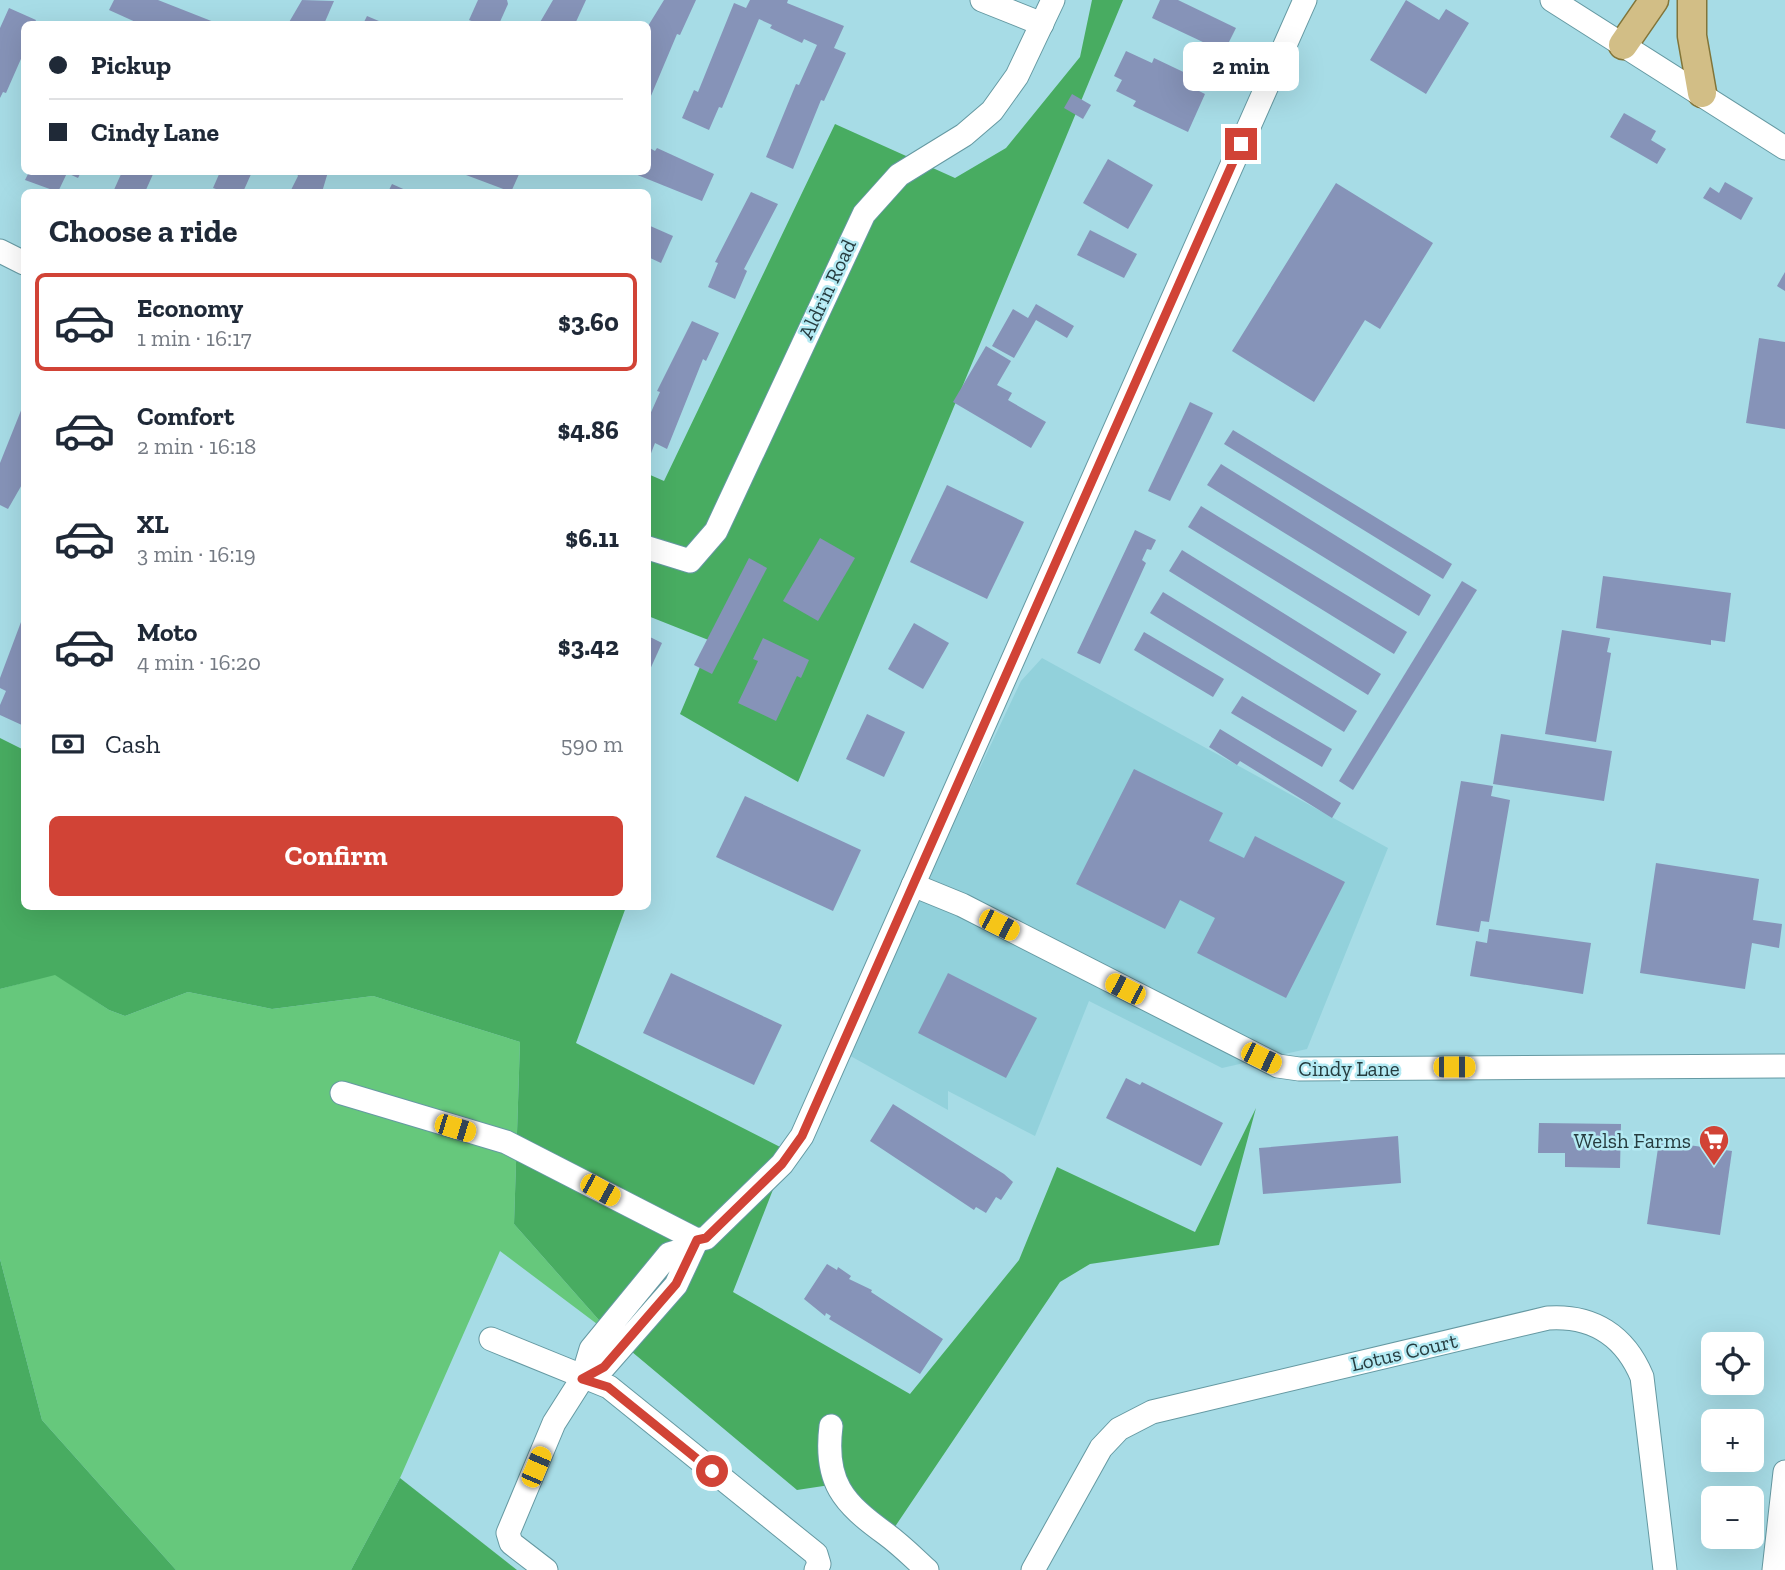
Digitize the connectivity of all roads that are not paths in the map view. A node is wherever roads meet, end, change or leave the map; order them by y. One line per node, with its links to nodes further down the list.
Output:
1 (982, 0): 7 (street)
2 (1053, 0): 7 (street)
3 (1305, 0): 14 (street)
4 (1552, 0): 8 (street)
5 (1654, 0): 8 (main road)
6 (1692, 0): 9 (main road)
7 (1042, 24): 13 (street, Aldrin Road)
8 (1623, 45): 9 (street)
9 (1702, 93): 10 (street)
10 (1782, 149)
11 (0, 251): 12 (street)
12 (21, 262)
13 (651, 549)
14 (913, 885): 15 (street, Cindy Lane); 17 (street)
15 (1785, 1066)
16 (342, 1093): 17 (street)
17 (692, 1242): 19 (street)
18 (491, 1339): 19 (street)
19 (582, 1379): 22 (street); 23 (street)
20 (831, 1426): 24 (street)
21 (1785, 1472): 27 (street)
22 (546, 1570)
23 (816, 1570)
24 (927, 1570)
25 (1033, 1570): 26 (street, Lotus Court)
26 (1665, 1570)
27 (1774, 1570)

